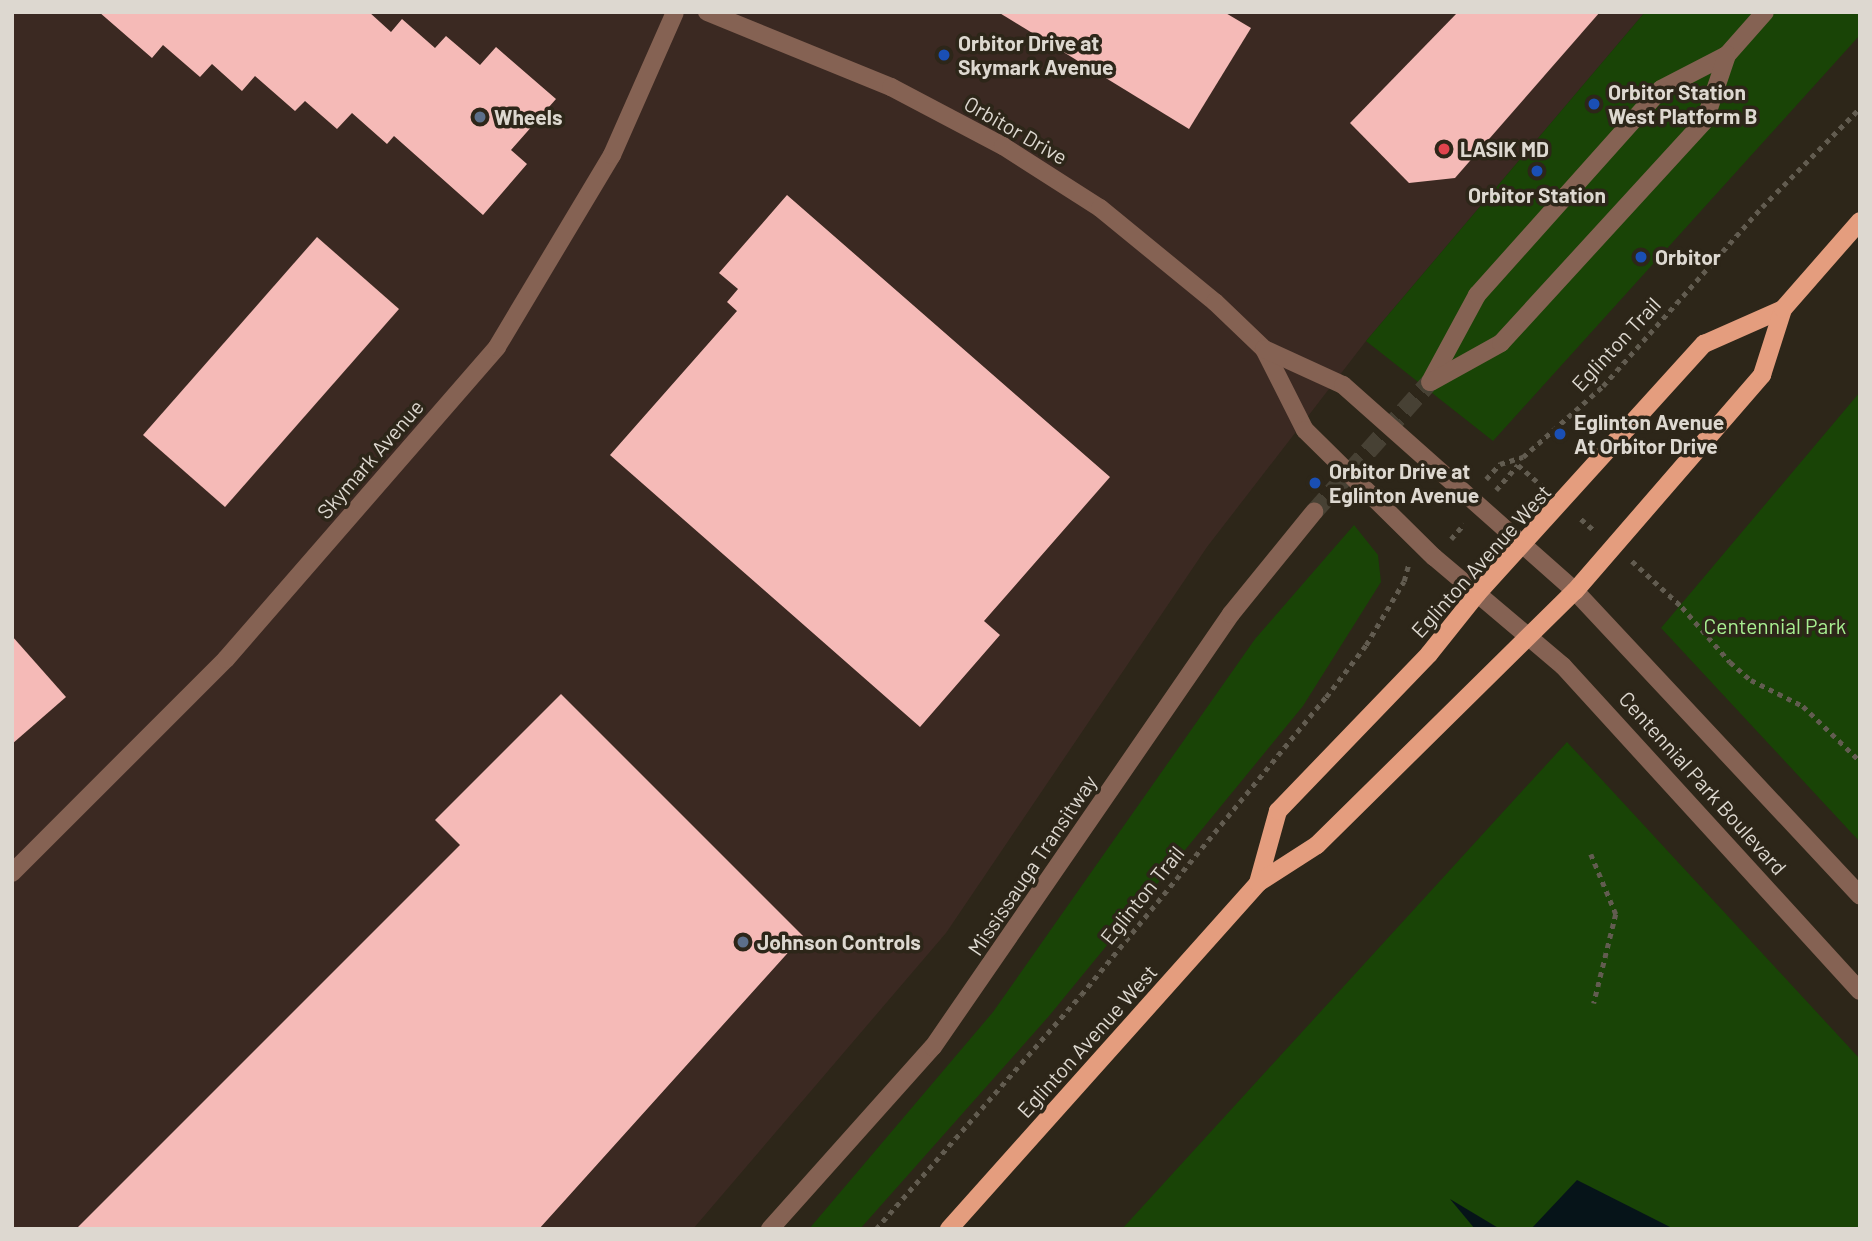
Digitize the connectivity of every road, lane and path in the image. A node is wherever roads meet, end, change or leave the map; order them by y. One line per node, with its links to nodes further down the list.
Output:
1 (675, 12): 21 (street, Skymark Avenue)
2 (707, 12): 8 (street, Orbitor Drive)
3 (1765, 12): 4 (street)
4 (1727, 55): 4 (street)
5 (1860, 108): 9 (path, Eglinton Trail)
6 (1860, 221): 7 (main road, Eglinton Avenue West)
7 (1783, 309): 11 (main road, Eglinton Avenue West); 15 (main road, Eglinton Avenue West)
8 (1264, 349): 11 (street, Orbitor Drive); 16 (street, Orbitor Drive)
9 (1500, 464)
10 (1314, 512): 26 (street, Mississauga Transitway)
11 (1524, 545): 12 (street, Orbitor Drive); 16 (main road, Eglinton Avenue West)
12 (1545, 563): 15 (street, Centennial Park Boulevard)
13 (1408, 564): 27 (path, Eglinton Trail)
14 (1642, 570): 19 (path)
15 (1575, 591): 18 (main road, Eglinton Avenue West); 23 (street, Centennial Park Boulevard)
16 (1477, 594): 17 (street, Orbitor Drive); 22 (main road, Eglinton Avenue West)
17 (1502, 615): 18 (street, Centennial Park Boulevard)
18 (1531, 638): 22 (main road, Eglinton Avenue West); 24 (street, Centennial Park Boulevard)
19 (1860, 761)
20 (1591, 853): 25 (path)
21 (12, 873)
22 (1258, 883): 28 (main road, Eglinton Avenue West)
23 (1860, 897)
24 (1860, 991)
25 (1594, 1003)
26 (770, 1229)
27 (876, 1229)
28 (949, 1229)

